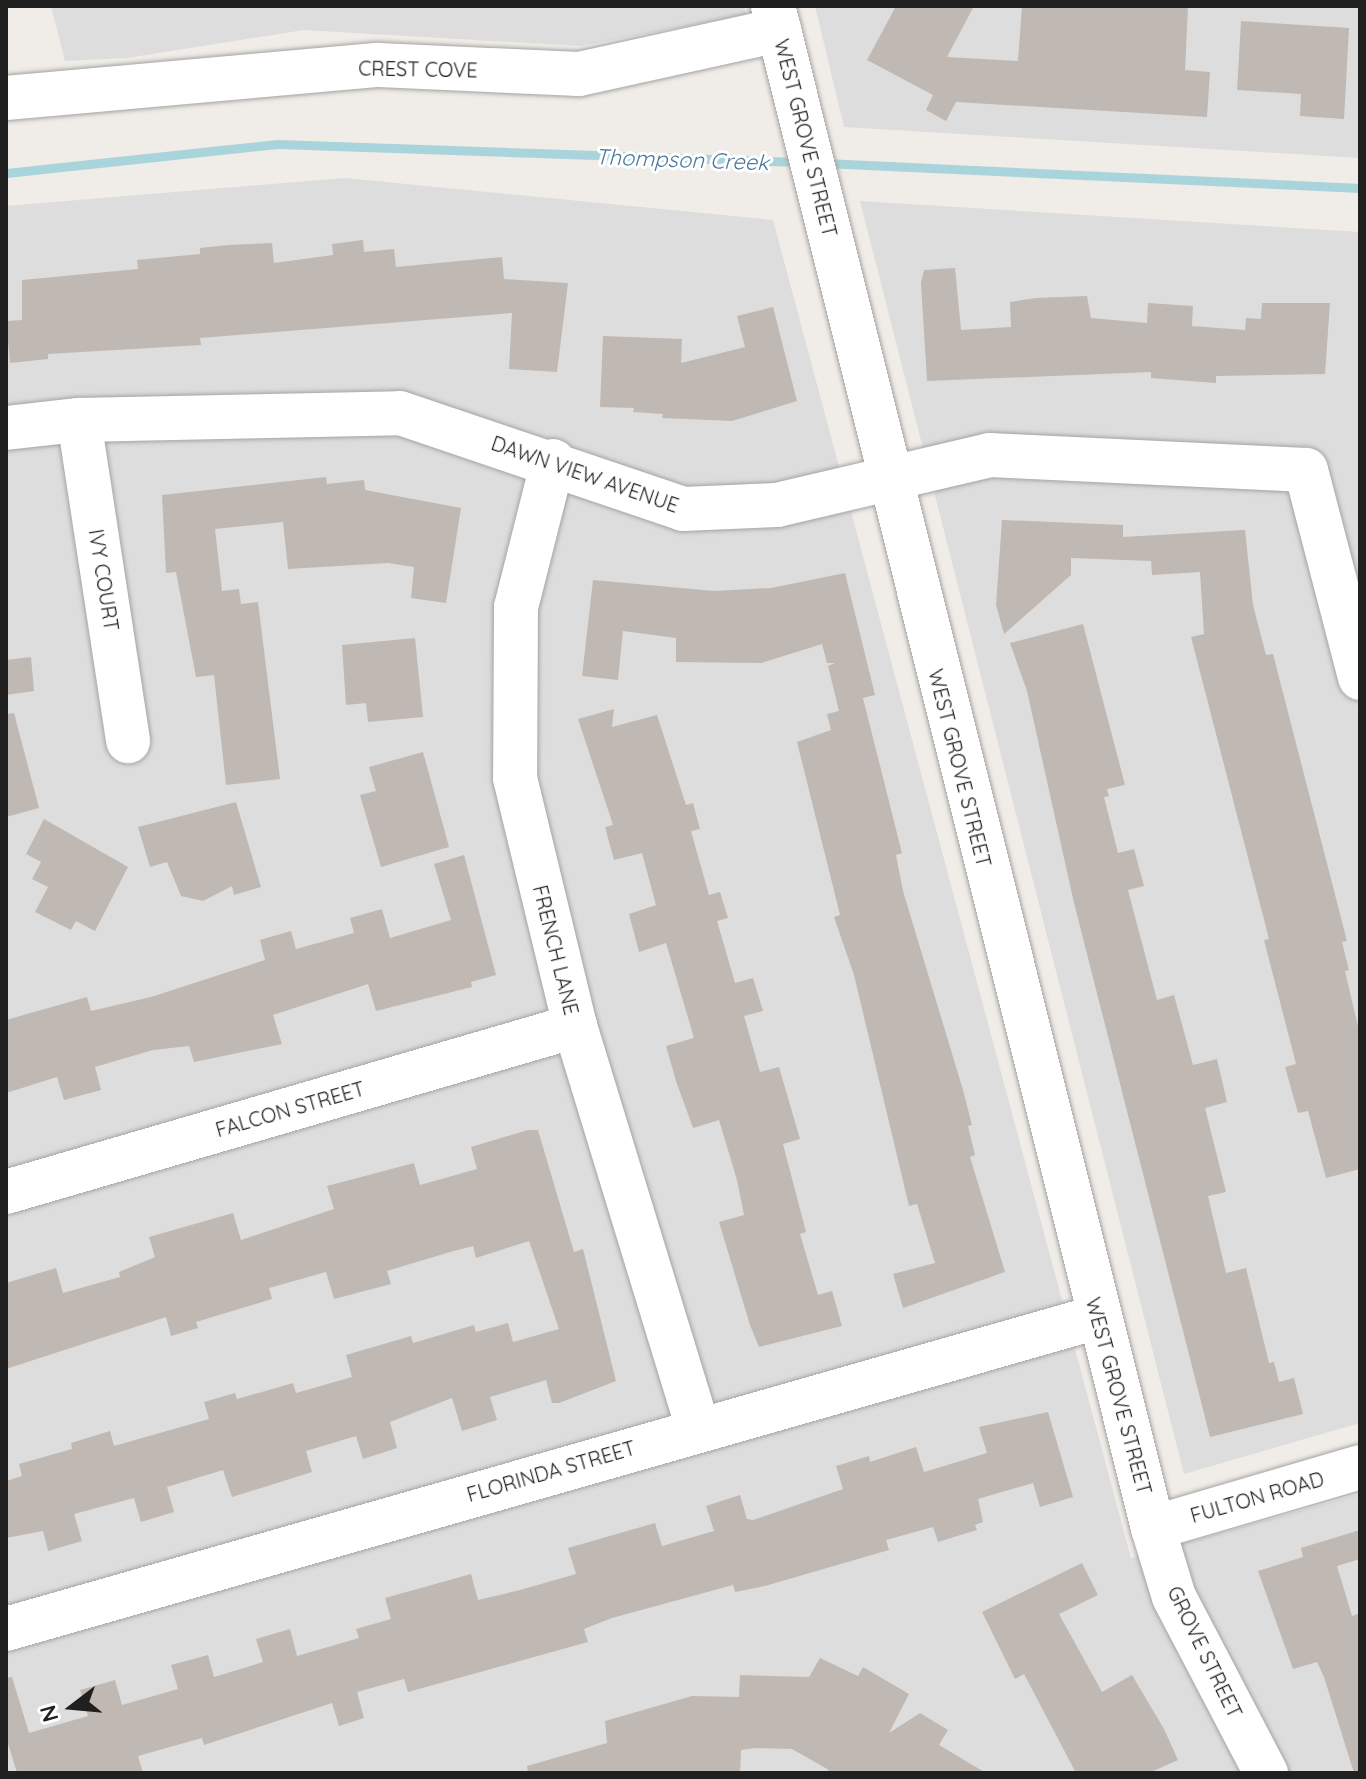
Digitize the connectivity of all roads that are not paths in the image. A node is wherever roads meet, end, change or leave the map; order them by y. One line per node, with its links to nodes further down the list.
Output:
1 (776, 18): 2 (street, CREST COVE); 6 (street, WEST GROVE STREET)
2 (6, 98)
3 (79, 420): 4 (street, DAWN VIEW AVENUE); 5 (street, DAWN VIEW AVENUE); 8 (street, IVY COURT)
4 (6, 428)
5 (553, 461): 6 (street, DAWN VIEW AVENUE); 9 (street, FRENCH LANE)
6 (893, 479): 7 (street, DAWN VIEW AVENUE); 11 (street, WEST GROVE STREET)
7 (1360, 678)
8 (128, 741)
9 (575, 1026): 10 (street, FALCON STREET); 12 (street, FRENCH LANE)
10 (6, 1192)
11 (1098, 1317): 12 (street, FLORINDA STREET); 14 (street, WEST GROVE STREET)
12 (698, 1429): 15 (street, FLORINDA STREET)
13 (1360, 1467): 14 (street, FULTON ROAD)
14 (1153, 1528): 16 (street, GROVE STREET)
15 (6, 1629)
16 (1266, 1773)

